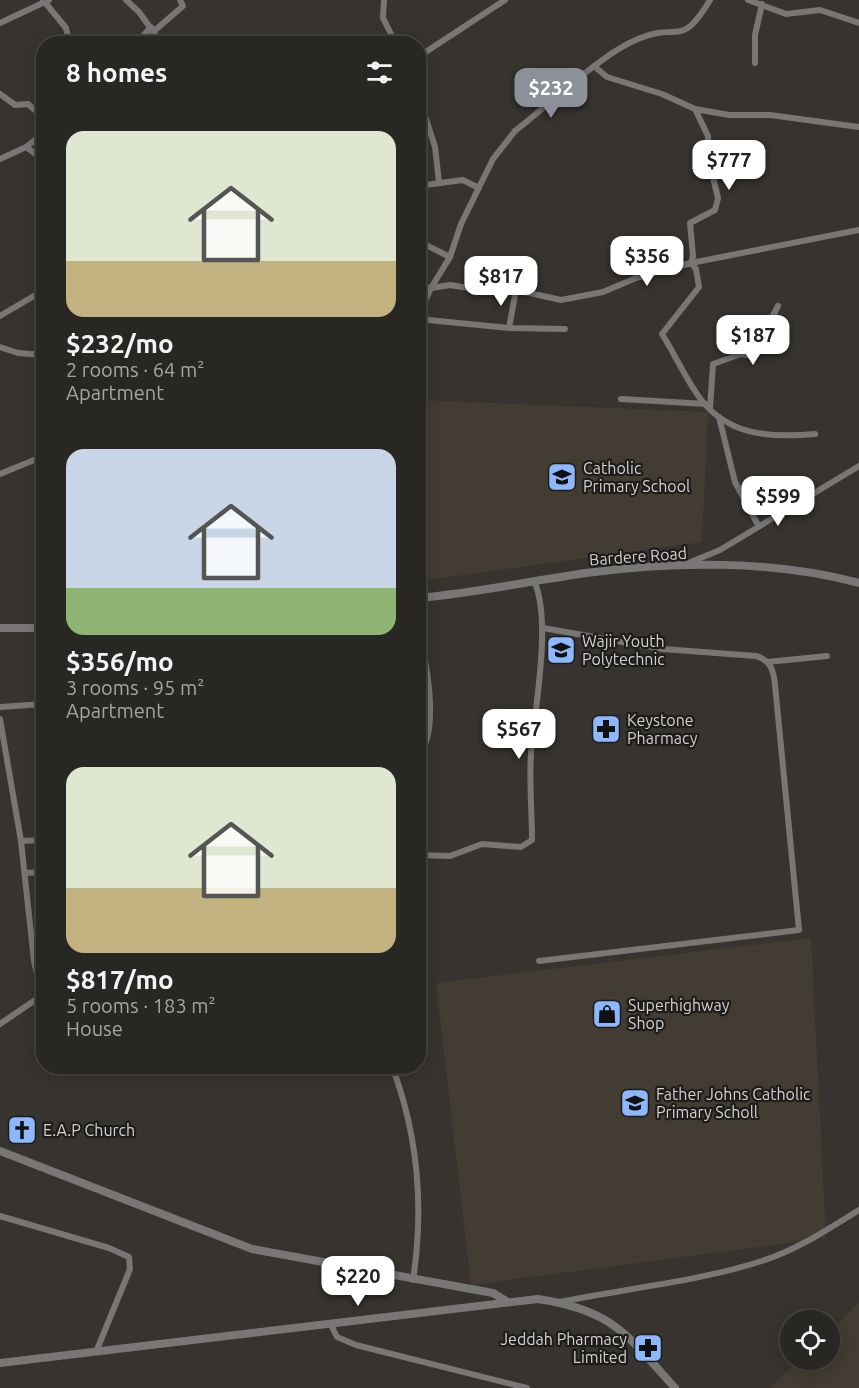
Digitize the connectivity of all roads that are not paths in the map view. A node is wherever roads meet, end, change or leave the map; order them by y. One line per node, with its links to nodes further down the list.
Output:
1 (126, 0): 11 (street)
2 (180, 0): 11 (street)
3 (384, 0): 15 (street)
4 (505, 0): 16 (street)
5 (710, 0): 18 (street)
6 (748, 0): 8 (street)
7 (45, 1): 9 (street); 12 (street)
8 (762, 4): 10 (street); 17 (street)
9 (0, 23)
10 (859, 23)
11 (152, 30): 13 (street); 14 (street)
12 (68, 36)
13 (145, 36)
14 (156, 36)
15 (392, 36)
16 (426, 52)
17 (755, 63)
18 (595, 67): 20 (street); 30 (street)
19 (0, 94): 21 (street)
20 (695, 109): 23 (street); 34 (street)
21 (36, 110)
22 (426, 127): 28 (street)
23 (859, 128)
24 (36, 139): 25 (street)
25 (26, 147): 26 (street); 27 (street)
26 (36, 154)
27 (0, 159)
28 (439, 182): 29 (street); 30 (street)
29 (426, 184)
30 (479, 188): 33 (street)
31 (859, 230): 34 (street)
32 (426, 245): 33 (street)
33 (450, 257): 36 (street)
34 (691, 263): 37 (street); 48 (street)
35 (426, 287): 36 (street)
36 (431, 288): 37 (street); 39 (street)
37 (516, 290): 43 (street)
38 (36, 295): 41 (street)
39 (426, 300)
40 (778, 306): 48 (street)
41 (0, 316)
42 (426, 319): 43 (street)
43 (509, 328): 44 (street)
44 (565, 329)
45 (0, 347): 46 (street)
46 (36, 354)
47 (621, 399): 48 (street)
48 (708, 406): 49 (street)
49 (719, 417): 50 (street); 54 (street)
50 (815, 434)
51 (36, 459): 53 (street)
52 (859, 466): 54 (street)
53 (0, 474)
54 (758, 525): 55 (street)
55 (685, 564): 56 (street, Bardere Road); 57 (street, Bardere Road)
56 (534, 581): 58 (street, Bardere Road); 61 (street)
57 (859, 583)
58 (426, 597)
59 (0, 628): 60 (street)
60 (36, 628)
61 (543, 628): 63 (street); 71 (street)
62 (827, 656): 63 (street)
63 (767, 662): 74 (street)
64 (426, 685): 68 (street)
65 (36, 705): 66 (street)
66 (0, 707)
67 (0, 719): 70 (street)
68 (426, 745)
69 (36, 840): 70 (street)
70 (21, 841): 73 (street)
71 (426, 855)
72 (36, 872): 73 (street)
73 (25, 873): 75 (street)
74 (539, 961)
75 (36, 968)
76 (36, 999): 77 (street)
77 (0, 1024)
78 (394, 1074): 82 (street)
79 (0, 1151): 82 (street)
80 (859, 1210): 84 (street)
81 (0, 1216): 86 (street)
82 (413, 1280): 83 (street)
83 (506, 1301): 84 (street); 85 (street)
84 (560, 1302): 89 (street)
85 (330, 1323): 86 (street); 88 (street)
86 (96, 1352): 87 (street)
87 (0, 1363)
88 (528, 1388)
89 (675, 1388)

